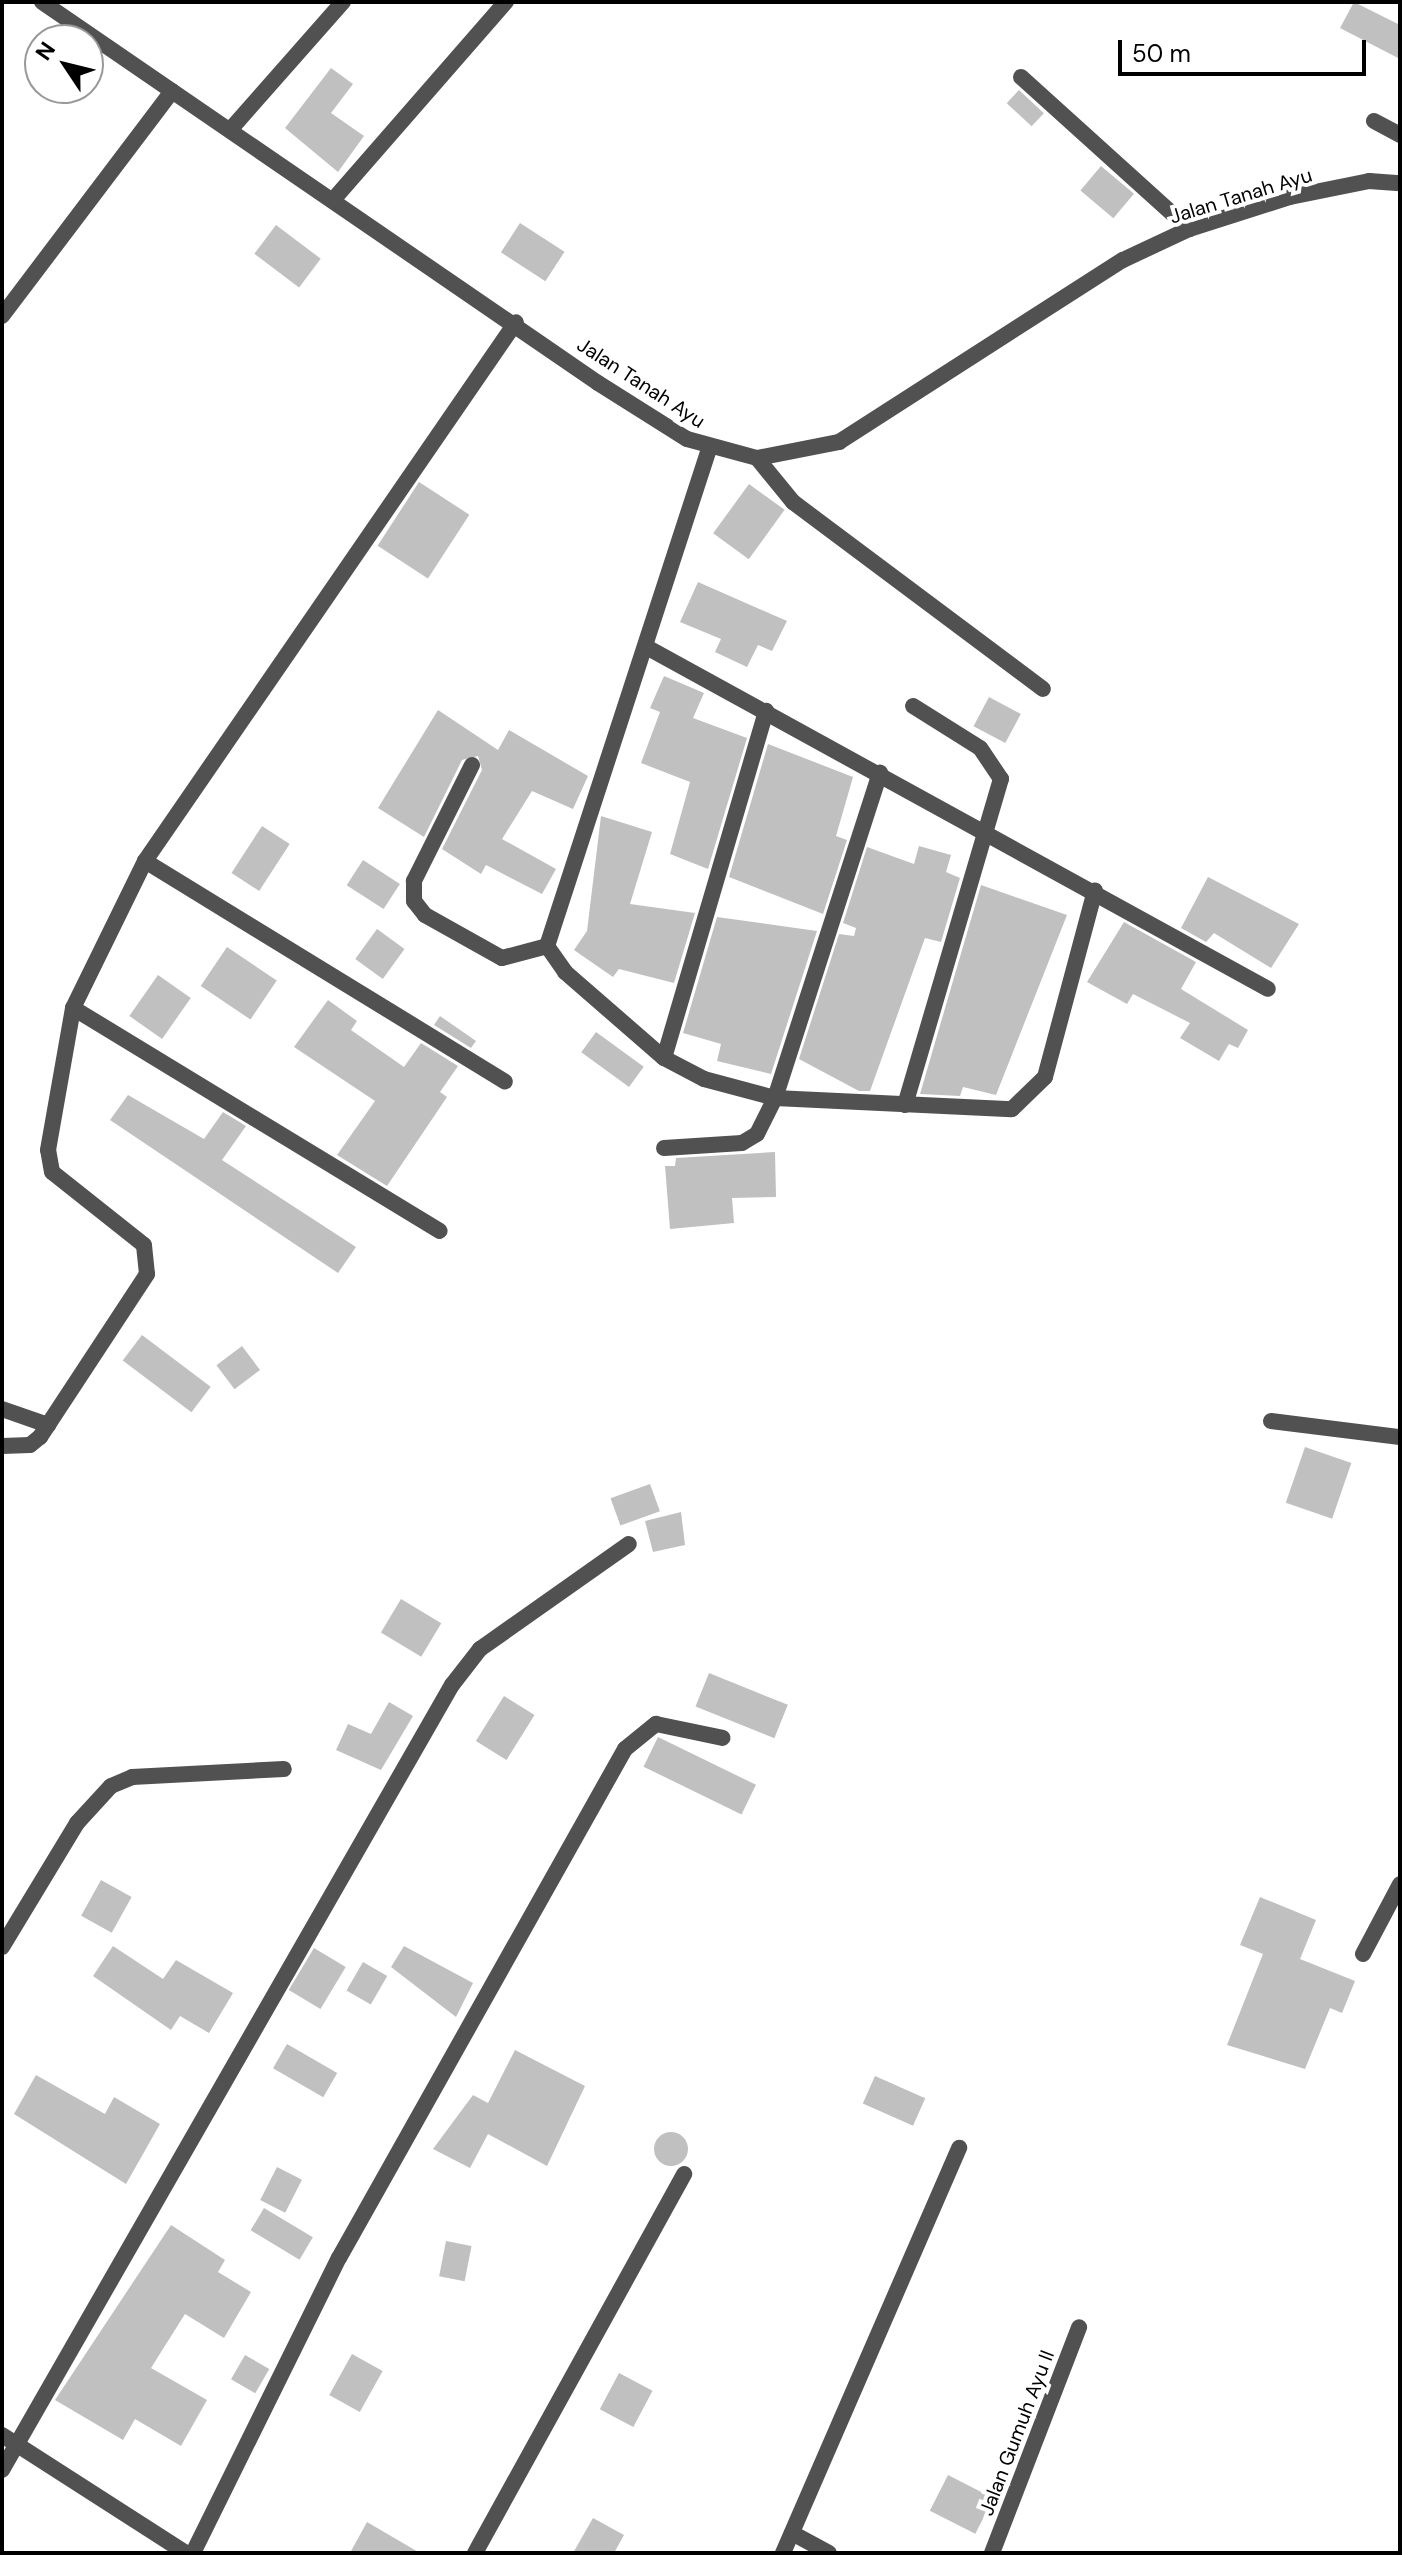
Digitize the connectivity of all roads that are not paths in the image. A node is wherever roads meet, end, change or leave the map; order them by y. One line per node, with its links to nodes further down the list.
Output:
1 (42, 2): 5 (street, Jalan Tanah Ayu)
2 (343, 2): 7 (street)
3 (506, 2): 10 (street)
4 (1021, 77): 11 (street)
5 (172, 91): 7 (street, Jalan Tanah Ayu); 12 (street)
6 (1374, 121): 8 (street)
7 (230, 130): 10 (street, Jalan Tanah Ayu)
8 (1400, 135)
9 (1400, 183): 11 (street, Jalan Tanah Ayu)
10 (333, 200): 13 (street, Jalan Tanah Ayu)
11 (1189, 229): 15 (street, Jalan Tanah Ayu)
12 (2, 316)
13 (516, 322): 14 (street, Jalan Tanah Ayu); 23 (street)
14 (709, 449): 15 (street, Jalan Tanah Ayu); 16 (street)
15 (757, 458): 17 (street)
16 (650, 649): 19 (street); 25 (street)
17 (1043, 689)
18 (913, 706): 22 (street)
19 (766, 711): 21 (street); 28 (street)
20 (472, 765): 25 (street)
21 (880, 772): 22 (street); 30 (street)
22 (989, 830): 24 (street); 31 (street)
23 (145, 861): 27 (street); 29 (street)
24 (1095, 891): 26 (street); 31 (street)
25 (547, 946): 28 (street)
26 (1268, 989)
27 (73, 1008): 33 (street); 36 (street)
28 (664, 1058): 30 (street)
29 (505, 1082)
30 (775, 1098): 31 (street); 32 (street)
31 (905, 1105)
32 (664, 1148)
33 (440, 1231)
34 (2, 1409): 36 (street)
35 (1271, 1421): 37 (street)
36 (48, 1425): 38 (street)
37 (1400, 1437)
38 (2, 1446)
39 (629, 1544): 48 (street)
40 (723, 1738): 52 (street)
41 (284, 1769): 43 (street)
42 (1400, 1884): 44 (street)
43 (2, 1947)
44 (1363, 1954)
45 (959, 2148): 50 (street)
46 (684, 2174): 53 (street)
47 (1079, 2327): 56 (street, Jalan Gumuh Ayu II)
48 (7, 2438): 49 (street); 51 (street)
49 (2, 2470)
50 (792, 2533): 54 (street); 55 (street)
51 (186, 2553)
52 (193, 2553)
53 (475, 2553)
54 (783, 2553)
55 (829, 2553)
56 (992, 2553)

